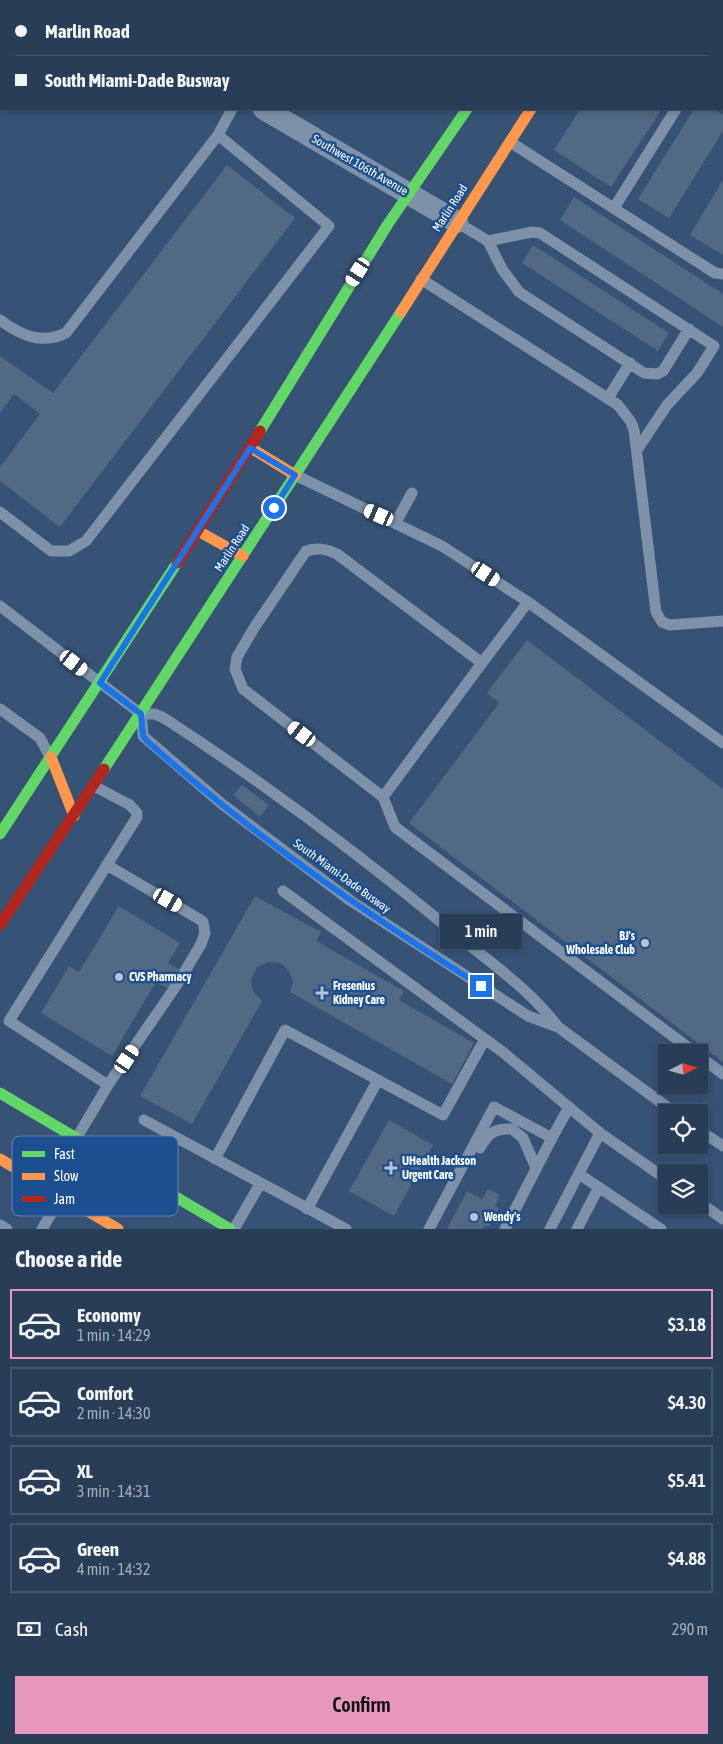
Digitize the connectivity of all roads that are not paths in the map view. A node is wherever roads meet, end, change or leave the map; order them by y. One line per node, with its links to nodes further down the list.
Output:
1 (231, 110): 6 (lane)
2 (266, 110): 8 (street, Southwest 106th Avenue)
3 (466, 110): 8 (main road)
4 (530, 110): 7 (main road, Marlin Road)
5 (675, 110): 9 (lane)
6 (218, 135): 14 (lane); 22 (lane)
7 (510, 142): 9 (lane); 10 (main road, Marlin Road)
8 (408, 194): 10 (street, Southwest 106th Avenue); 18 (main road)
9 (614, 208): 12 (lane)
10 (457, 222): 11 (lane); 13 (main road, Marlin Road)
11 (488, 241): 15 (lane); 16 (lane)
12 (723, 274)
13 (422, 279): 17 (lane); 20 (main road, Marlin Road)
14 (0, 320)
15 (688, 329): 16 (lane); 19 (lane)
16 (630, 364): 17 (lane)
17 (608, 398): 19 (lane)
18 (250, 448): 20 (main road); 24 (main road)
19 (637, 450): 28 (lane)
20 (295, 475): 23 (lane); 25 (main road, Marlin Road)
21 (412, 493): 23 (lane)
22 (0, 512)
23 (396, 522): 26 (lane)
24 (198, 531): 25 (main road); 30 (main road)
25 (243, 556): 32 (main road, Marlin Road)
26 (528, 602): 29 (lane); 33 (lane)
27 (0, 606): 30 (lane, South Miami-Dade Busway)
28 (723, 621)
29 (482, 663): 36 (lane); 36 (lane)
30 (100, 683): 32 (lane, South Miami-Dade Busway); 34 (main road)
31 (0, 709): 34 (lane)
32 (141, 714): 35 (main road, Marlin Road); 42 (lane, South Miami-Dade Busway); 42 (lane, South Miami-Dade Busway)
33 (723, 743)
34 (51, 757): 37 (main road); 38 (main road)
35 (94, 786): 37 (main road, Marlin Road); 39 (lane)
36 (383, 796): 44 (lane)
37 (74, 816): 41 (main road, Marlin Road)
38 (0, 834)
39 (107, 865): 48 (lane); 48 (lane)
40 (283, 891): 43 (lane)
41 (0, 925)
42 (558, 1027): 50 (lane, South Miami-Dade Busway)
43 (485, 1039): 47 (lane); 51 (lane)
44 (683, 1044)
45 (708, 1063): 46 (lane)
46 (723, 1074)
47 (378, 1080): 62 (lane); 71 (lane)
48 (108, 1085): 55 (lane)
49 (0, 1092): 54 (main road)
50 (663, 1104)
51 (569, 1107): 53 (lane); 58 (lane)
52 (144, 1120): 56 (lane)
53 (600, 1133): 65 (lane); 66 (lane)
54 (71, 1136)
55 (78, 1136)
56 (173, 1136)
57 (708, 1136): 60 (lane)
58 (552, 1138): 64 (lane); 82 (lane)
59 (178, 1139): 62 (lane)
60 (723, 1146)
61 (0, 1159): 63 (main road)
62 (215, 1159): 67 (lane)
63 (12, 1166)
64 (536, 1168): 83 (lane); 84 (lane)
65 (579, 1174): 68 (lane); 85 (lane)
66 (658, 1174)
67 (260, 1184): 71 (lane); 80 (lane)
68 (599, 1187): 86 (lane); 87 (lane)
69 (178, 1199): 79 (main road)
70 (708, 1208): 74 (lane)
71 (307, 1209): 81 (lane)
72 (50, 1216): 77 (lane)
73 (96, 1216): 78 (main road)
74 (723, 1219)
75 (0, 1225): 76 (lane)
76 (7, 1229)
77 (42, 1229)
78 (118, 1229)
79 (230, 1229)
80 (234, 1229)
81 (346, 1229)
82 (429, 1229)
83 (437, 1229)
84 (505, 1229)
85 (550, 1229)
86 (577, 1229)
87 (660, 1229)

